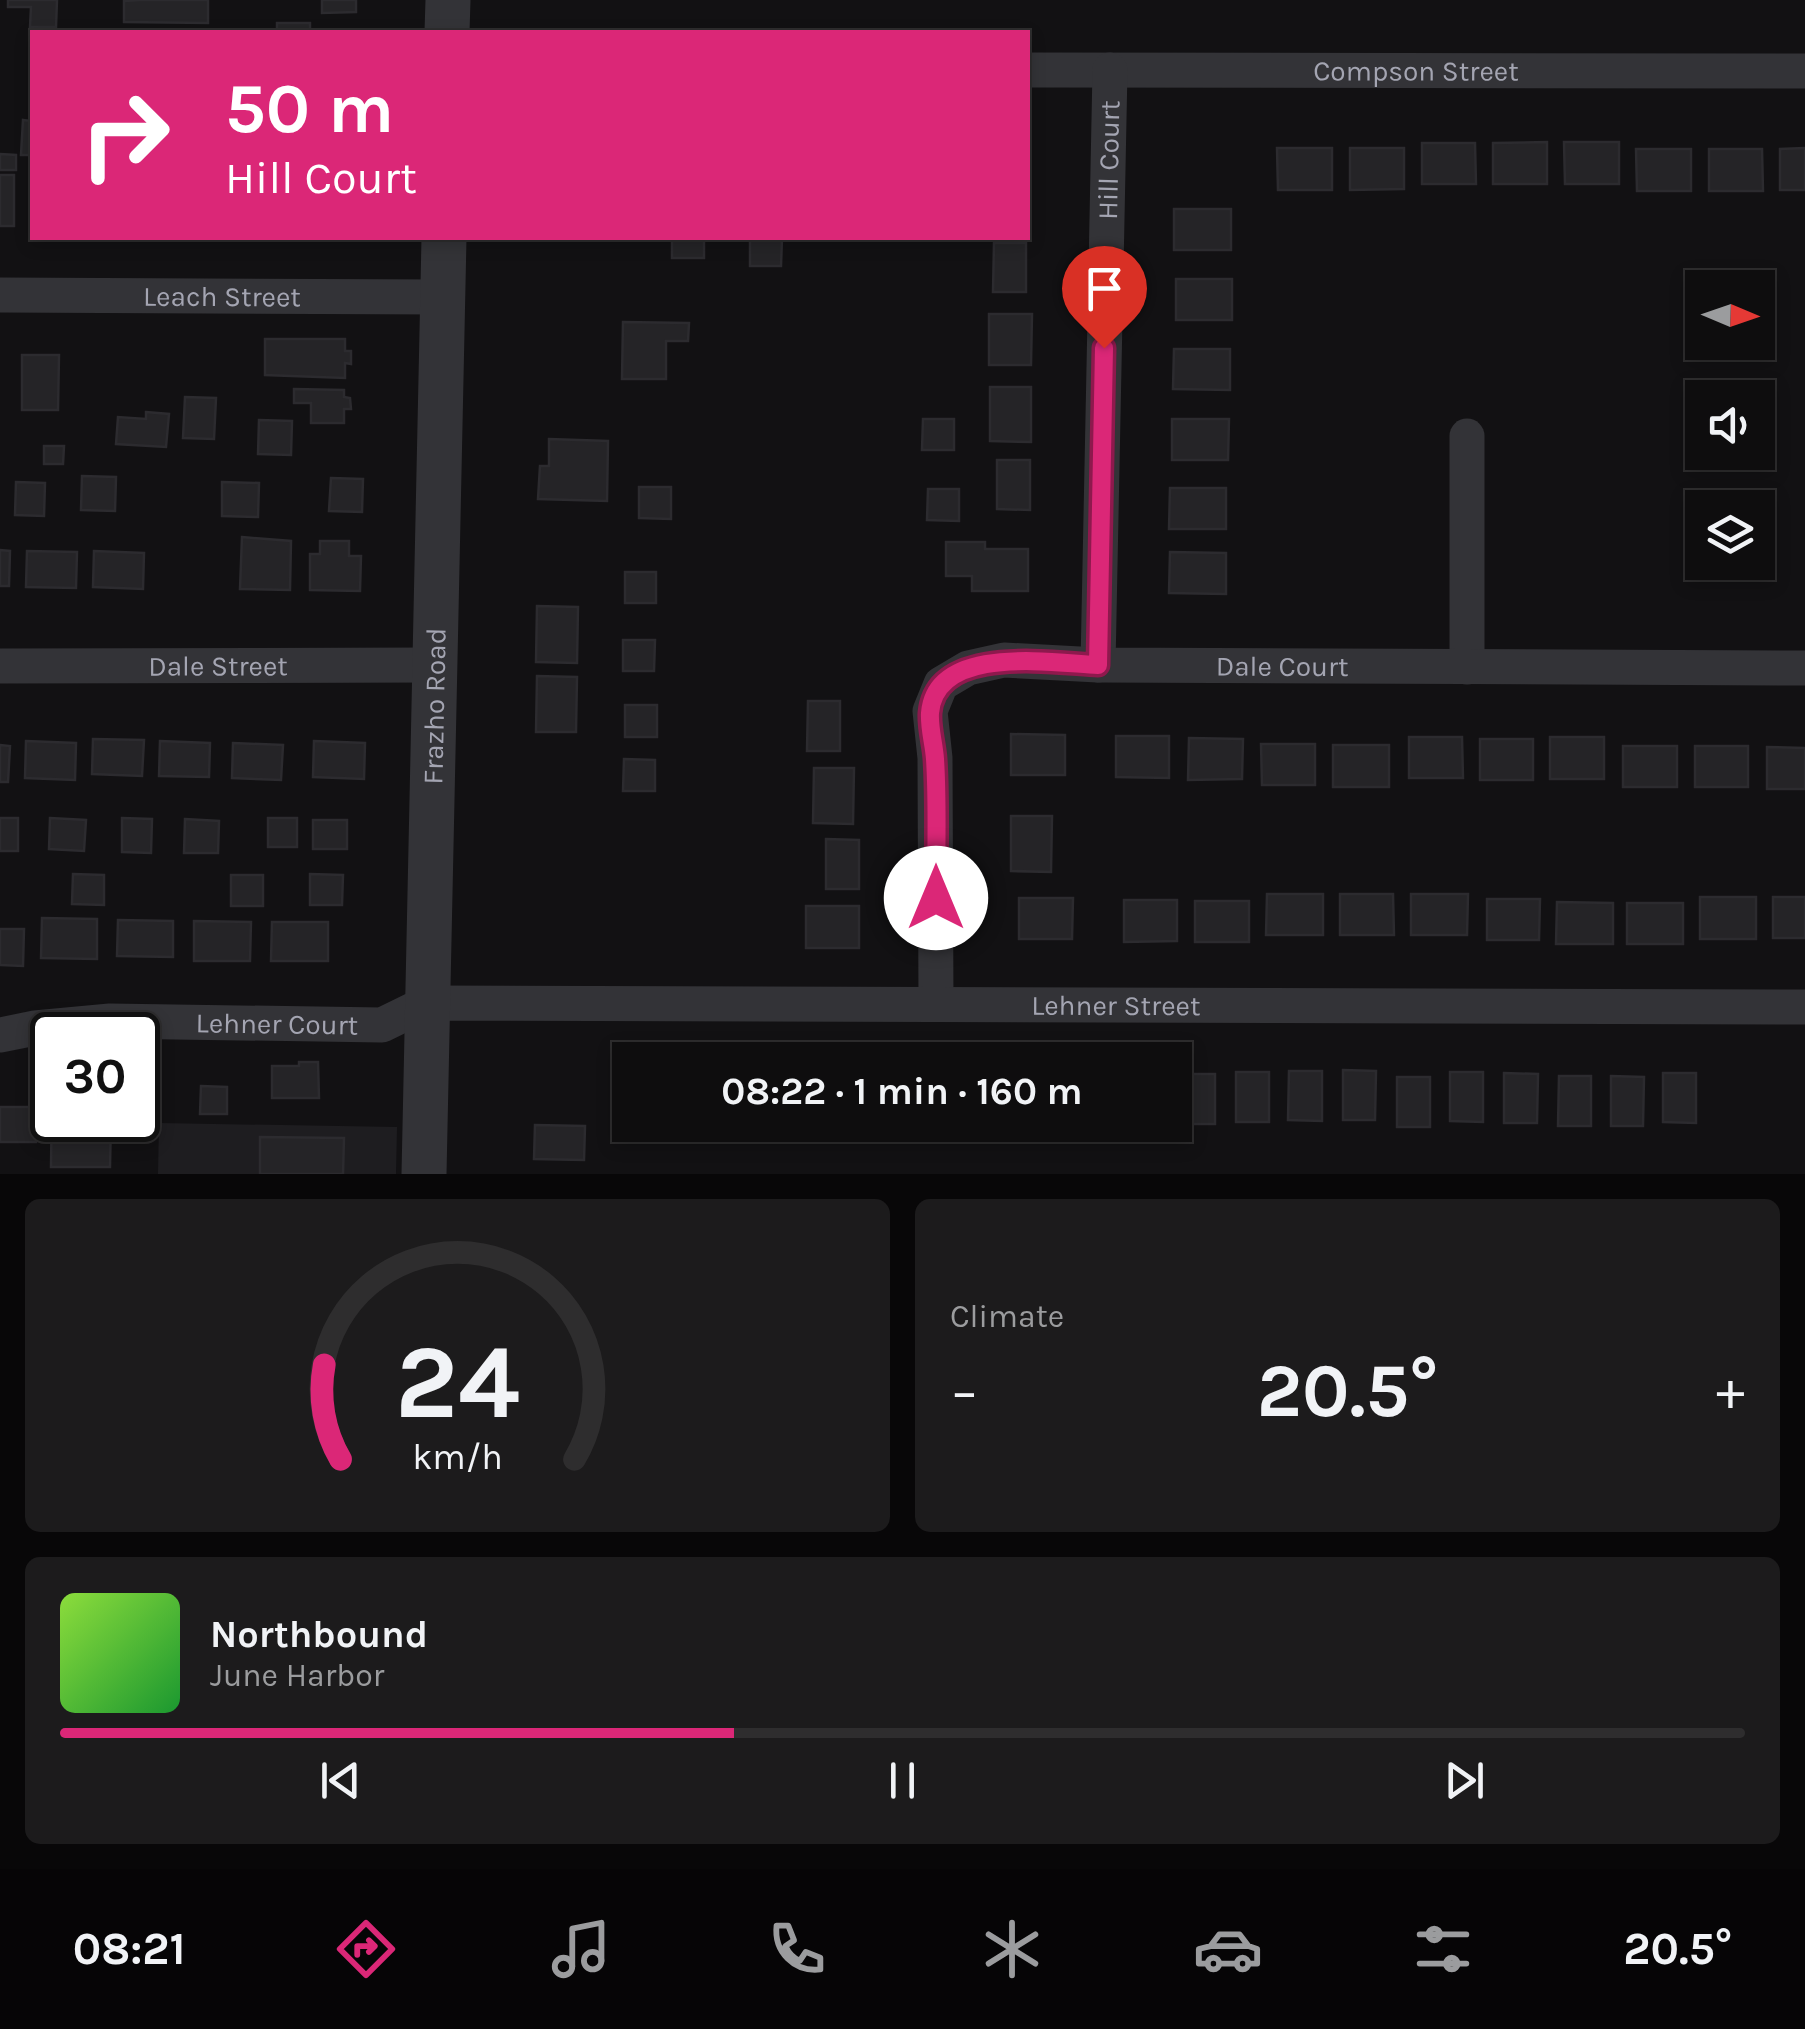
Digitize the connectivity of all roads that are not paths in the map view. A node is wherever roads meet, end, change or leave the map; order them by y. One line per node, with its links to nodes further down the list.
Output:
1 (448, 0): 2 (street)
2 (448, 30)
3 (1030, 70): 4 (street, Compson Street)
4 (1110, 70): 5 (street, Compson Street); 11 (street, Hill Court)
5 (1805, 71)
6 (444, 240): 8 (street, Frazho Road)
7 (0, 295): 8 (street, Leach Street)
8 (443, 297): 10 (street, Frazho Road)
9 (1467, 436): 13 (street)
10 (436, 665): 12 (street, Dale Street); 16 (street, Frazho Road)
11 (1098, 665): 13 (street, Dale Court); 15 (street)
12 (0, 666)
13 (1468, 666): 14 (street, Dale Court)
14 (1805, 668)
15 (936, 1002): 16 (street, Lehner Street); 17 (street, Lehner Street)
16 (427, 1003): 18 (street, Lehner Court); 19 (street, Frazho Road)
17 (1805, 1008)
18 (0, 1036)
19 (424, 1174)

